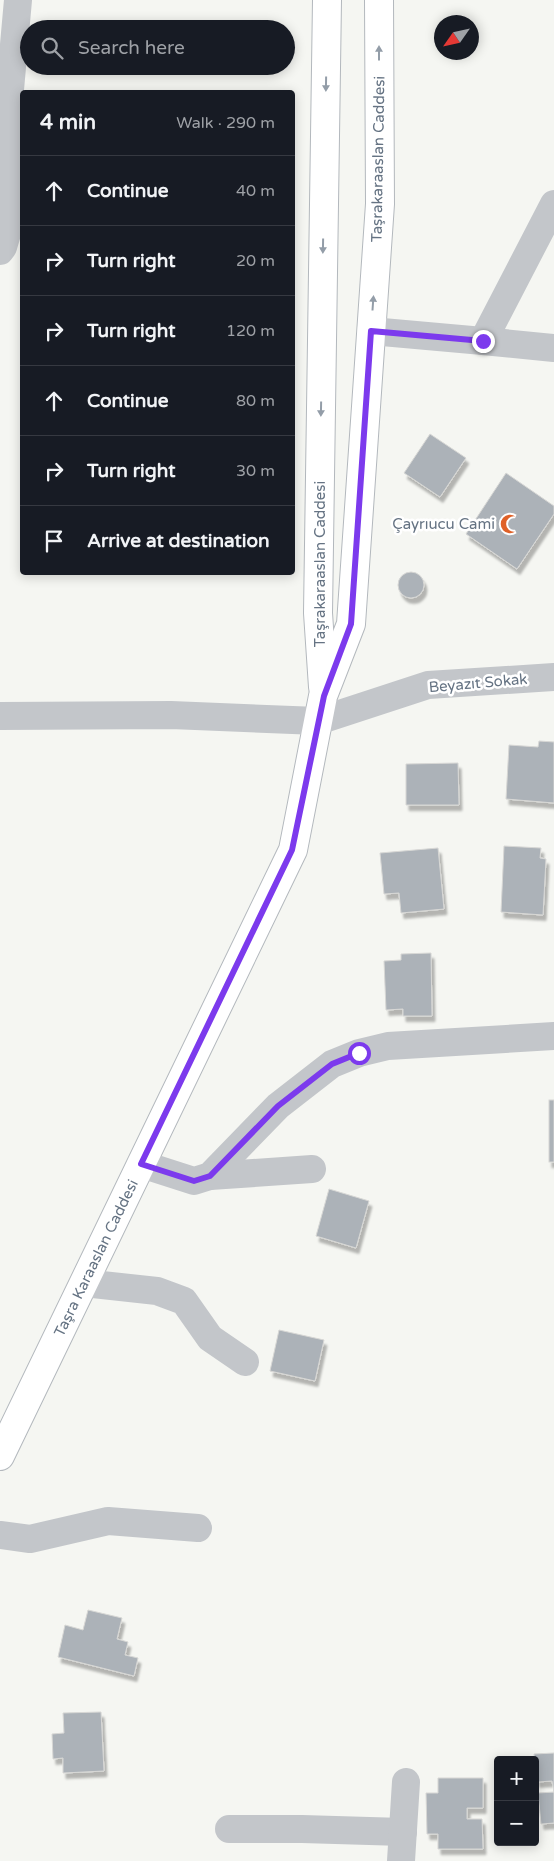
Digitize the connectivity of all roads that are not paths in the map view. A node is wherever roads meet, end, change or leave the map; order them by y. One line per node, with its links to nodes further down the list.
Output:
1 (18, 0): 5 (street)
2 (327, 0): 10 (street, Taşrakaraaslan Caddesi, one-way to 10)
3 (379, 0): 6 (street, Taşrakaraaslan Caddesi, one-way to 3)
4 (554, 204): 7 (street)
5 (0, 251)
6 (371, 331): 7 (street); 10 (street, Taşrakaraaslan Caddesi)
7 (483, 341): 8 (street)
8 (554, 348)
9 (554, 677): 10 (street, Beyazıt Sokak)
10 (321, 708): 11 (street); 13 (street, Taşra Karaaslan Caddesi)
11 (0, 716)
12 (554, 1036): 15 (street)
13 (141, 1164): 15 (street); 16 (street, Taşra Karaaslan Caddesi)
14 (312, 1169): 15 (street)
15 (210, 1176)
16 (84, 1283): 17 (street); 18 (street, Taşra Karaaslan Caddesi)
17 (245, 1362)
18 (0, 1456)
19 (198, 1528): 20 (street)
20 (0, 1535)
21 (406, 1782): 23 (street)
22 (229, 1829): 23 (street)
23 (403, 1832): 24 (street)
24 (401, 1861)

